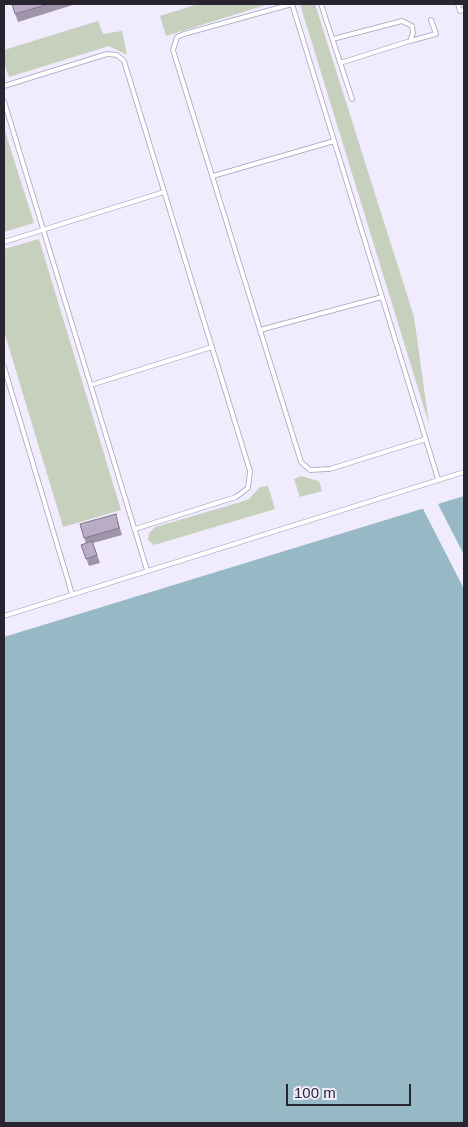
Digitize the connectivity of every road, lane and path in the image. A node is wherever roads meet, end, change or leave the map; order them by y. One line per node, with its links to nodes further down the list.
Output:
1 (292, 4): 12 (lane); 13 (lane)
2 (321, 4): 6 (lane)
3 (458, 4): 4 (lane)
4 (464, 10)
5 (431, 20): 7 (lane)
6 (333, 39): 7 (lane); 8 (lane)
7 (410, 41): 8 (lane)
8 (340, 63): 10 (lane)
9 (4, 86): 14 (lane)
10 (352, 99)
11 (4, 101): 15 (lane)
12 (334, 142): 13 (lane); 17 (lane)
13 (212, 176): 18 (lane)
14 (164, 192): 15 (lane); 19 (lane)
15 (44, 230): 16 (lane); 21 (lane)
16 (4, 242)
17 (382, 297): 18 (lane); 22 (lane)
18 (260, 330): 22 (lane)
19 (212, 347): 21 (lane); 25 (lane)
20 (4, 366): 27 (lane)
21 (91, 385): 25 (lane)
22 (426, 439): 24 (lane)
23 (464, 472): 24 (lane)
24 (438, 479): 26 (lane)
25 (135, 529): 26 (lane)
26 (147, 570): 27 (lane)
27 (72, 594): 28 (lane)
28 (4, 616)

